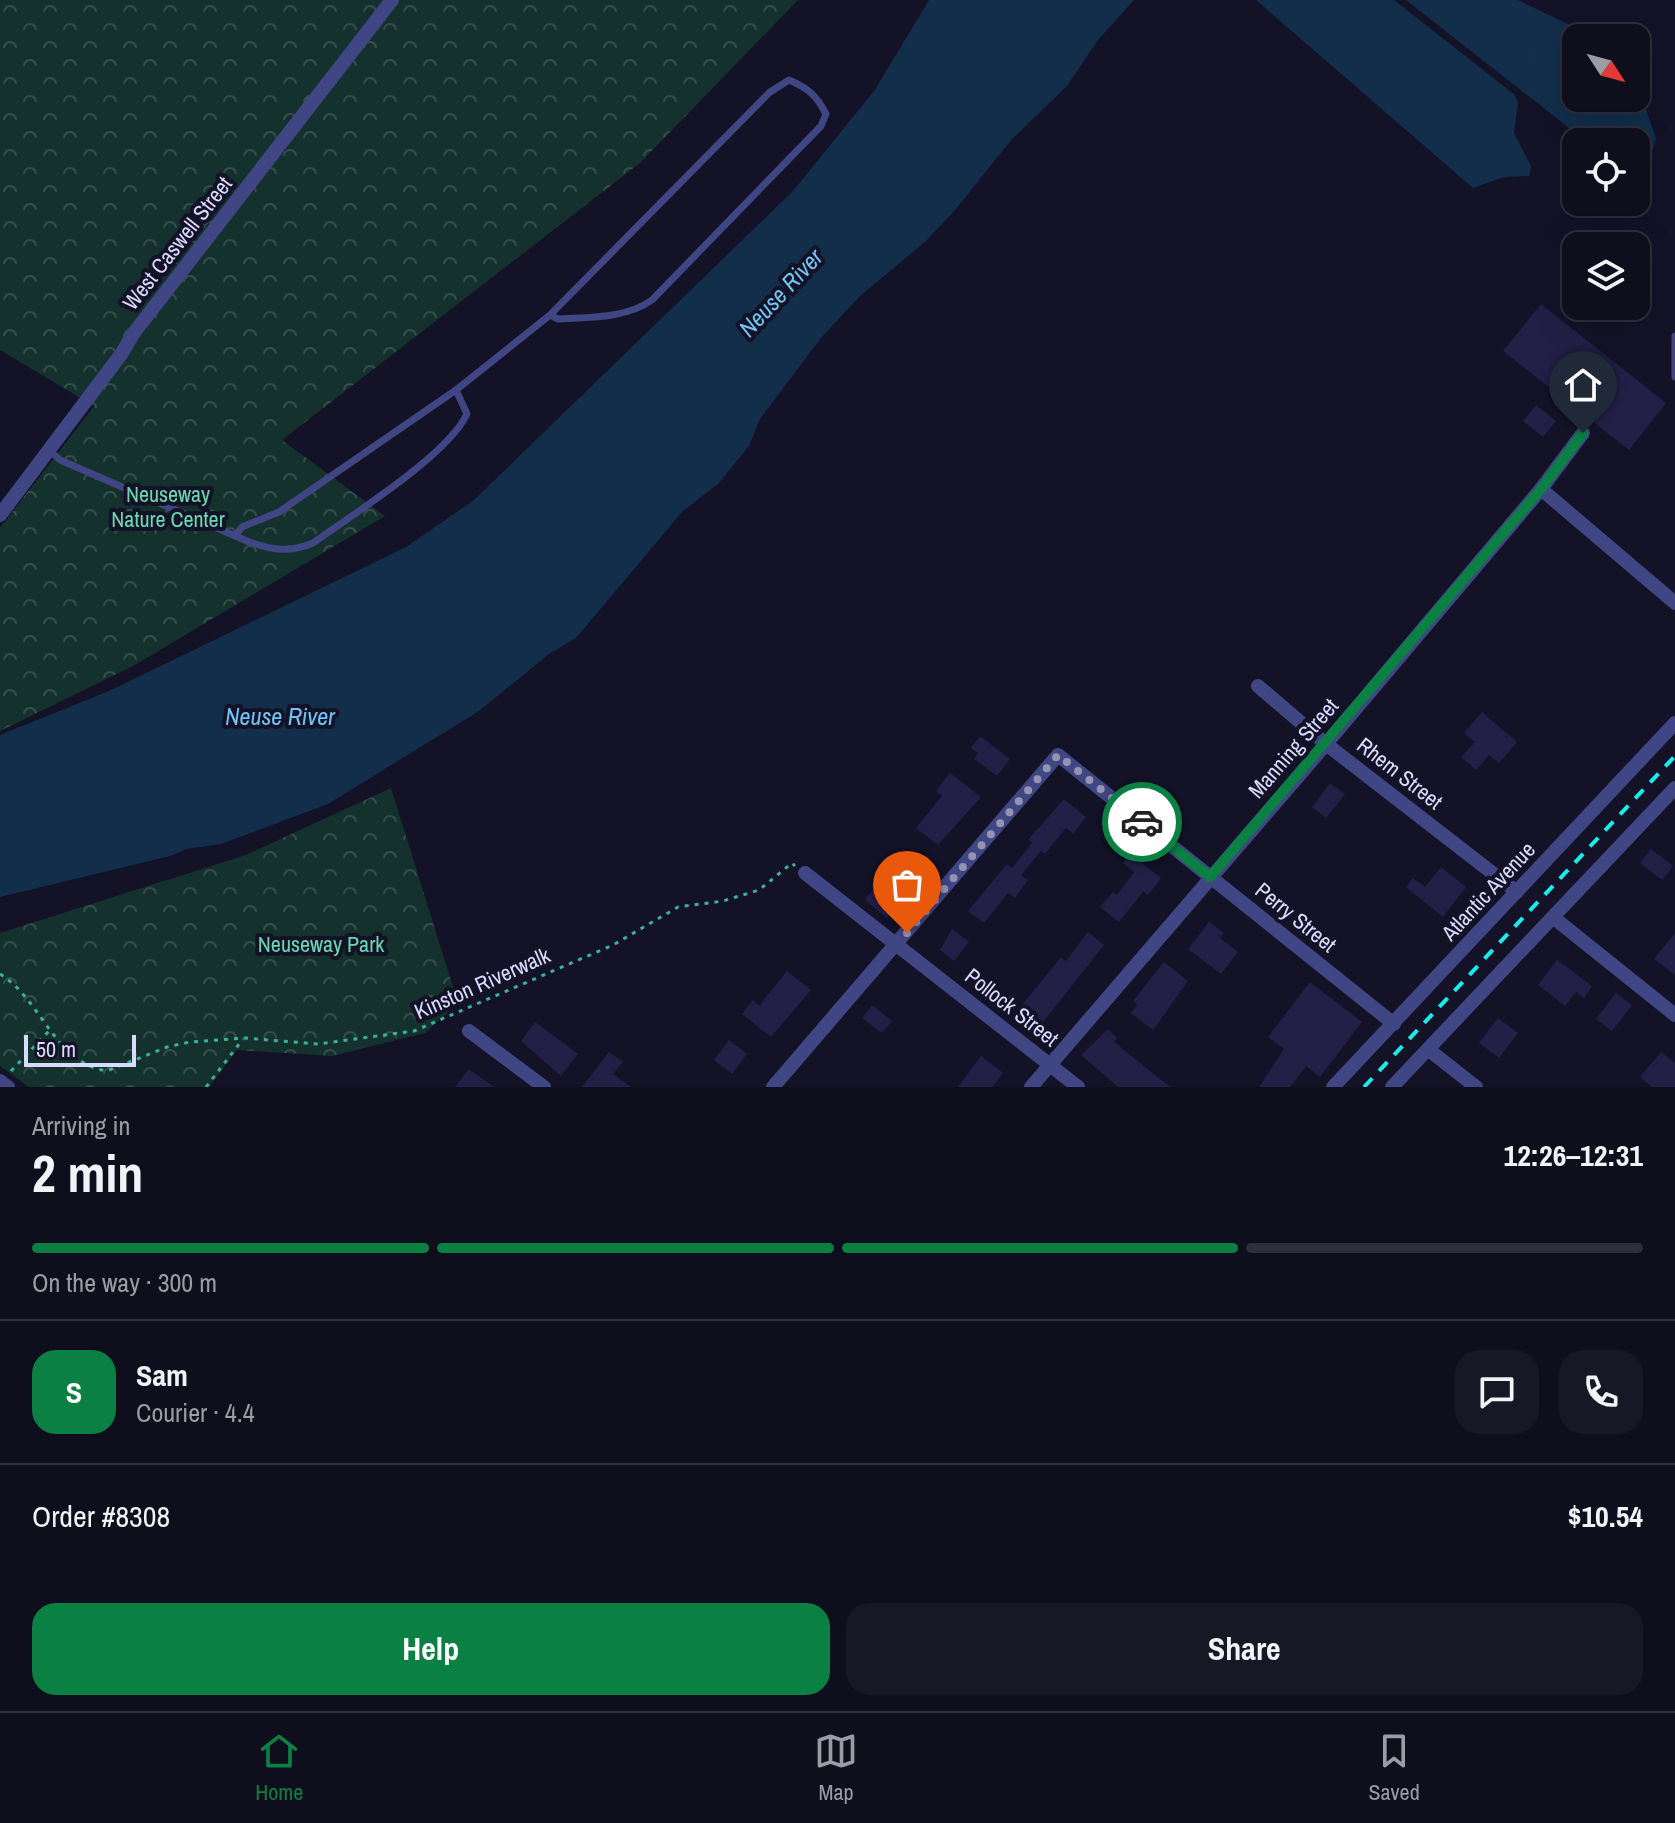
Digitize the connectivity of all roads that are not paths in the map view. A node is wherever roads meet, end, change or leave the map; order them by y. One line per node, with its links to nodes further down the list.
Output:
1 (392, 0): 7 (street, West Caswell Street)
2 (550, 315): 2 (lane); 5 (lane)
3 (1675, 336): 4 (lane)
4 (1675, 377)
5 (456, 390): 10 (lane); 10 (lane)
6 (1583, 433): 8 (street, Manning Street)
7 (49, 450): 9 (street, West Caswell Street); 10 (lane)
8 (1541, 489): 11 (street); 14 (street, Manning Street)
9 (0, 515)
10 (235, 536)
11 (1675, 603)
12 (1258, 686): 14 (street, Rhem Street)
13 (1675, 723): 18 (street, Atlantic Avenue)
14 (1326, 744): 17 (street, Manning Street); 18 (street, Rhem Street)
15 (1675, 788): 19 (street)
16 (805, 873): 20 (street, Pollock Street)
17 (1210, 877): 20 (street, Perry Street); 22 (street, Perry Street); 25 (street, Manning Street)
18 (1517, 892): 22 (street, Atlantic Avenue)
19 (1554, 918): 21 (street); 24 (street)
20 (895, 945): 25 (street, Pollock Street); 29 (street)
21 (1675, 1015)
22 (1394, 1024): 32 (street, Atlantic Avenue)
23 (469, 1031): 28 (street)
24 (1429, 1050): 33 (street); 34 (street)
25 (1050, 1065): 30 (street, Manning Street); 31 (street, Pollock Street)
26 (5, 1076): 27 (street)
27 (8, 1087)
28 (544, 1087)
29 (773, 1087)
30 (1031, 1087)
31 (1078, 1087)
32 (1333, 1087)
33 (1392, 1087)
34 (1476, 1087)

